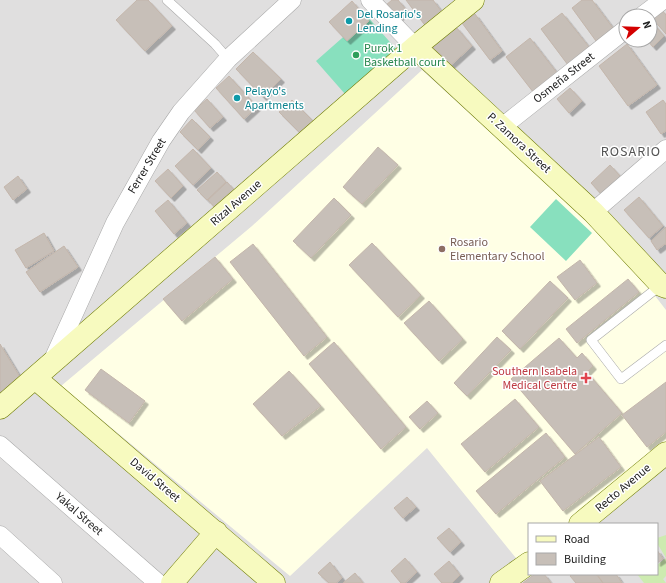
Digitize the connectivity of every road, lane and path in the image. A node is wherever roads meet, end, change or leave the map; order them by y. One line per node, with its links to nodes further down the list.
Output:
1 (167, 0): 9 (lane)
2 (292, 0): 9 (street, Ferrer Street)
3 (370, 0): 8 (street, P. Zamora Street)
4 (473, 0): 8 (street, Rizal Avenue)
5 (663, 0): 6 (street)
6 (652, 8)
7 (618, 35): 10 (street, Osmeña Street)
8 (415, 47): 10 (street, P. Zamora Street); 15 (street, Rizal Avenue)
9 (228, 59): 15 (street, Ferrer Street)
10 (502, 127): 12 (street, P. Zamora Street)
11 (666, 149): 12 (street)
12 (592, 212): 13 (street, P. Zamora Street)
13 (663, 286): 14 (lane)
14 (666, 345)
15 (43, 371): 16 (street, Rizal Avenue); 20 (street, David Street)
16 (0, 408)
17 (0, 445): 24 (street, Yakal Street)
18 (666, 453): 19 (street, Recto Avenue)
19 (581, 523)
20 (216, 532): 25 (street); 26 (street, David Street)
21 (0, 535): 23 (street)
22 (528, 564): 27 (street)
23 (53, 583)
24 (158, 583)
25 (172, 583)
26 (274, 583)
27 (501, 583)

